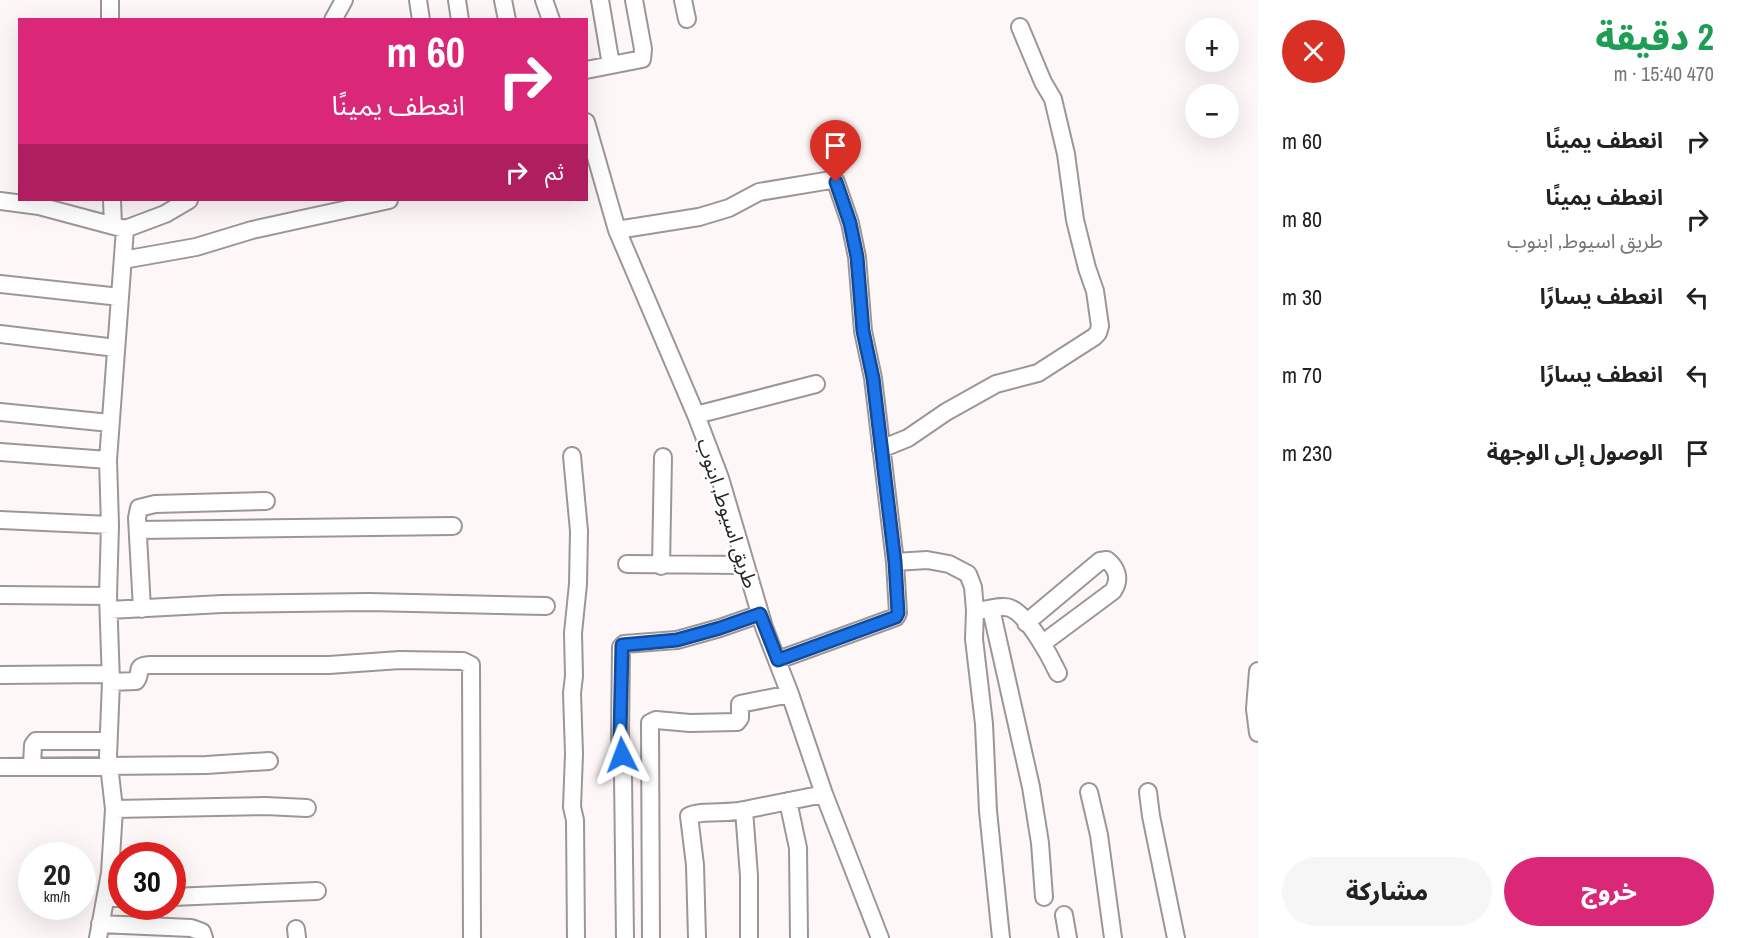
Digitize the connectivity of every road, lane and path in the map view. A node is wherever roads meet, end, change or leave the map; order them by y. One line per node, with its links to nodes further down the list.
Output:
1 (110, 0): 10 (street)
2 (344, 0): 11 (street)
3 (418, 0): 12 (street)
4 (457, 0): 13 (street)
5 (503, 0): 14 (street)
6 (544, 0): 15 (street)
7 (600, 0): 18 (street)
8 (634, 0): 18 (street)
9 (683, 0): 16 (street)
10 (110, 18)
11 (334, 18)
12 (421, 18)
13 (460, 18)
14 (507, 18)
15 (550, 18)
16 (687, 19)
17 (1020, 27): 37 (street)
18 (611, 65): 19 (street)
19 (588, 70)
20 (588, 136): 21 (street, طريق اسيوط, ابنوب)
21 (591, 156): 27 (street, طريق اسيوط, ابنوب)
22 (0, 201): 26 (street)
23 (112, 201): 26 (street)
24 (187, 201): 26 (street)
25 (384, 201): 28 (street)
26 (119, 227): 28 (street)
27 (617, 230): 35 (street, طريق اسيوط, ابنوب); 37 (street)
28 (123, 260): 30 (street)
29 (0, 284): 30 (street)
30 (120, 297): 32 (street)
31 (0, 334): 32 (street)
32 (116, 348): 36 (street)
33 (816, 384): 35 (street)
34 (0, 412): 36 (street)
35 (696, 415): 49 (street, طريق اسيوط, ابنوب)
36 (110, 423): 41 (street)
37 (881, 449): 47 (street)
38 (0, 452): 41 (street)
39 (572, 456): 87 (street)
40 (663, 457): 50 (street)
41 (108, 460): 44 (street)
42 (266, 501): 46 (street)
43 (0, 520): 44 (street)
44 (110, 525): 52 (street)
45 (453, 526): 46 (street)
46 (138, 530): 54 (street)
47 (895, 562): 55 (street); 59 (street)
48 (627, 564): 50 (street)
49 (745, 565): 50 (street); 56 (street, طريق اسيوط, ابنوب)
50 (661, 566)
51 (0, 595): 52 (street)
52 (108, 603): 54 (street); 63 (street)
53 (546, 606): 54 (street)
54 (142, 609)
55 (983, 610): 57 (street); 81 (street); 94 (street)
56 (760, 614): 59 (street, طريق اسيوط, ابنوب); 88 (street)
57 (1026, 623): 58 (street); 58 (street)
58 (1043, 643): 61 (street)
59 (778, 660): 64 (street, طريق اسيوط, ابنوب)
60 (1258, 671): 65 (street)
61 (1058, 673)
62 (0, 675): 63 (street)
63 (111, 678): 66 (street); 86 (street)
64 (790, 694): 73 (street, طريق اسيوط, ابنوب); 89 (street)
65 (1258, 734)
66 (108, 741): 68 (street); 70 (street)
67 (269, 761): 70 (street)
68 (32, 766): 69 (street); 70 (street)
69 (0, 767)
70 (108, 767): 76 (street)
71 (1089, 792): 96 (street)
72 (1148, 792): 97 (street)
73 (824, 794): 74 (street); 93 (street, طريق اسيوط, ابنوب)
74 (788, 801): 77 (street); 92 (street)
75 (307, 808): 76 (street)
76 (114, 809): 78 (street)
77 (744, 810): 90 (street); 91 (street)
78 (112, 842)
79 (317, 891): 80 (street)
80 (186, 896)
81 (1044, 897)
82 (108, 911): 84 (street)
83 (1064, 915): 95 (street)
84 (99, 931): 85 (street)
85 (204, 938)
86 (472, 938)
87 (576, 938)
88 (625, 938)
89 (651, 938)
90 (697, 938)
91 (749, 938)
92 (799, 938)
93 (880, 938)
94 (1001, 938)
95 (1068, 938)
96 (1113, 938)
97 (1176, 938)

